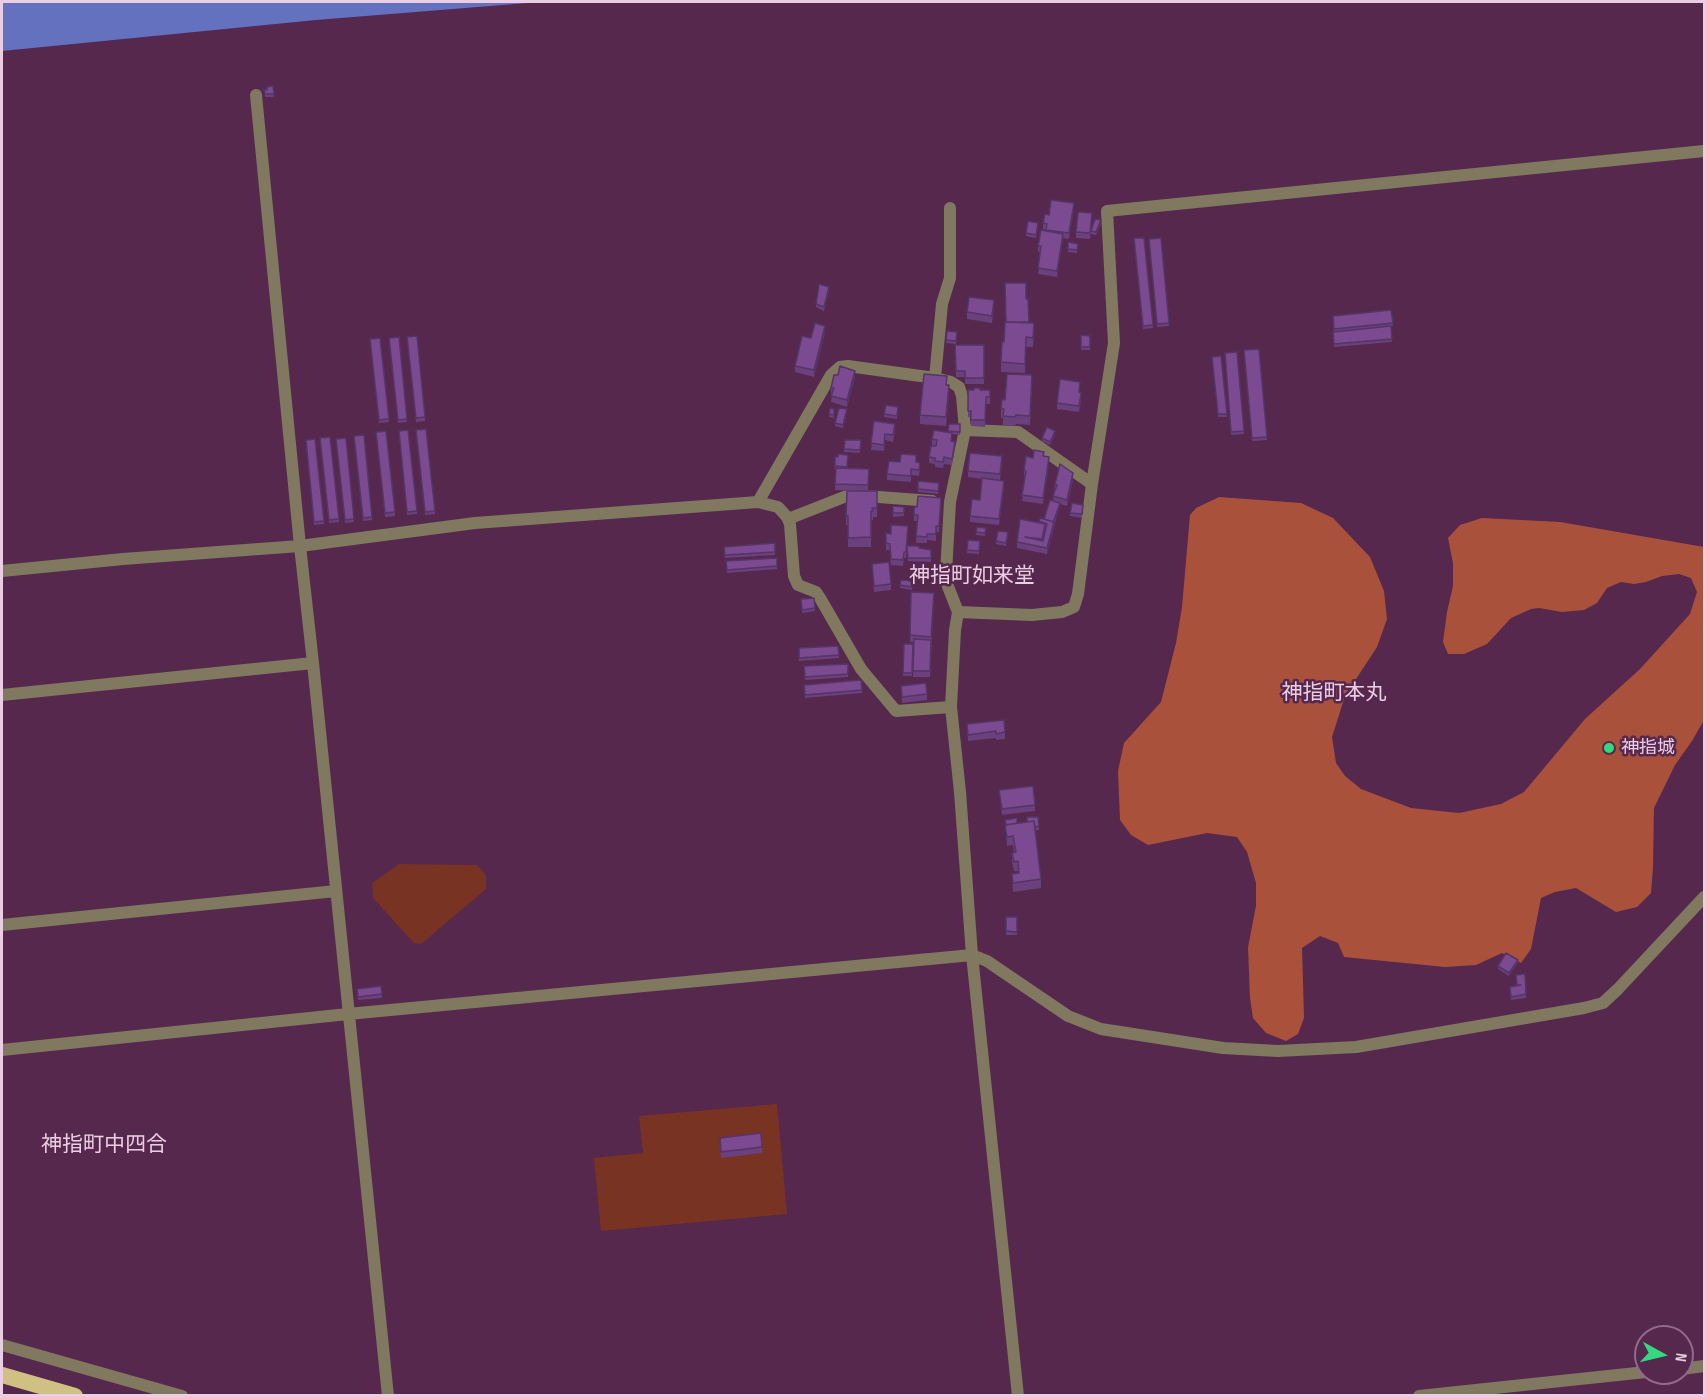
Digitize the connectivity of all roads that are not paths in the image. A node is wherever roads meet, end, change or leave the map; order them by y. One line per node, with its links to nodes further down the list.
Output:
1 (256, 96): 10 (street)
2 (1704, 151): 6 (street)
3 (950, 208): 4 (street)
4 (935, 378): 5 (street); 7 (street)
5 (965, 430): 6 (street); 8 (street)
6 (1092, 484): 12 (street)
7 (759, 502): 9 (street); 10 (street)
8 (950, 502): 9 (street); 12 (street)
9 (788, 519): 15 (street)
10 (300, 546): 11 (street); 13 (street)
11 (2, 571)
12 (958, 612): 15 (street)
13 (313, 663): 14 (street); 16 (street)
14 (2, 694)
15 (951, 707): 19 (street)
16 (336, 891): 18 (street); 20 (street)
17 (1704, 897): 19 (street)
18 (2, 925)
19 (972, 955): 20 (street); 28 (street)
20 (348, 1014): 21 (street); 27 (street)
21 (2, 1050)
22 (2, 1345): 26 (street)
23 (1634, 1373): 29 (street)
24 (2, 1375): 25 (highway)
25 (75, 1395)
26 (182, 1395)
27 (388, 1395)
28 (1018, 1395)
29 (1419, 1395)

